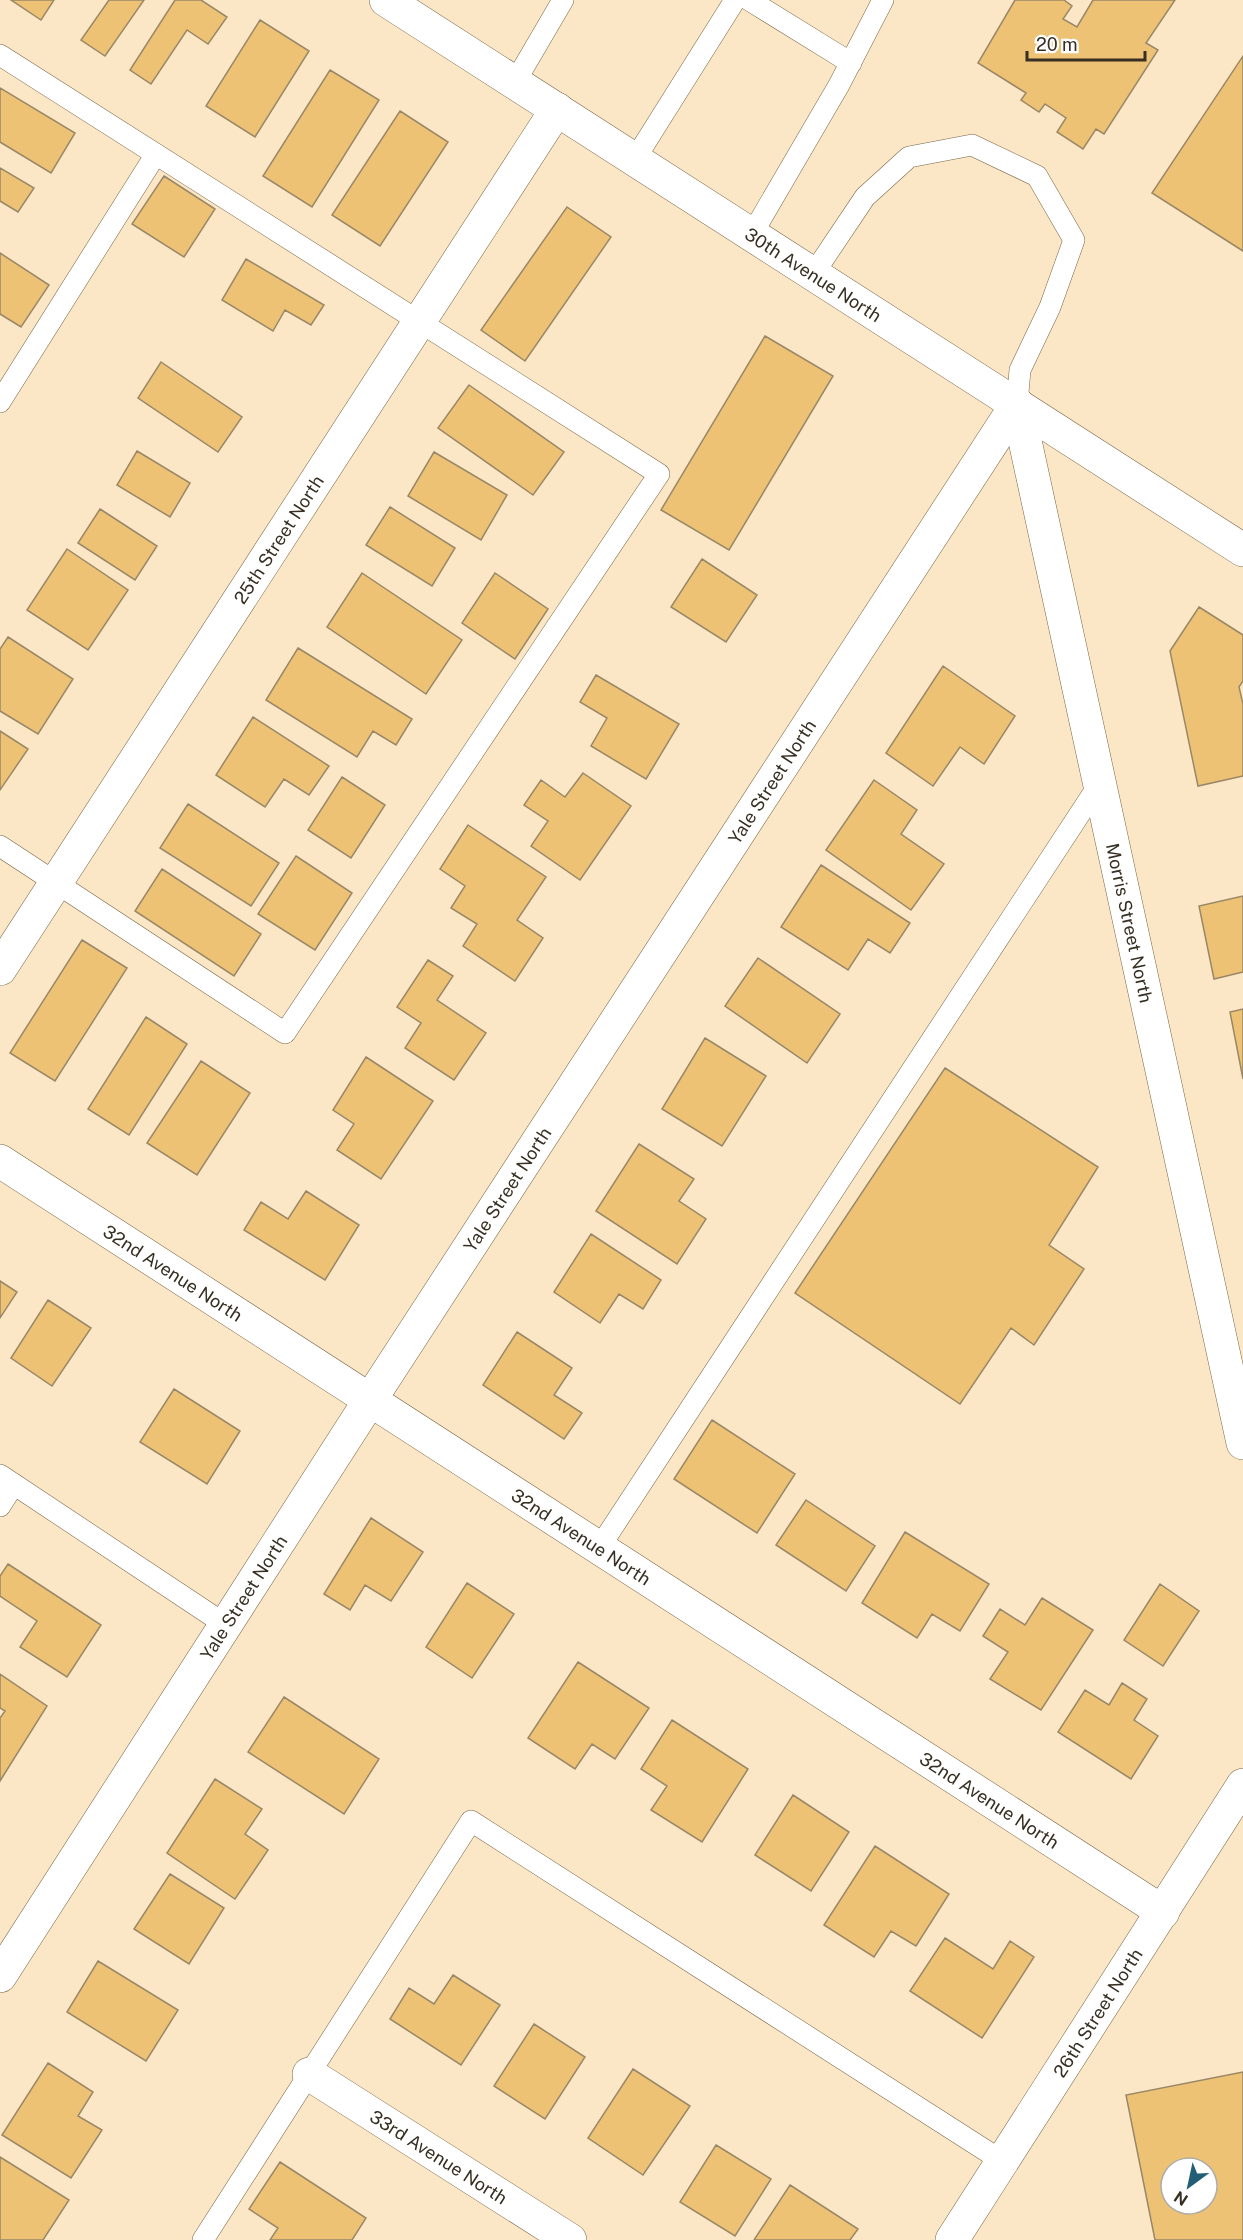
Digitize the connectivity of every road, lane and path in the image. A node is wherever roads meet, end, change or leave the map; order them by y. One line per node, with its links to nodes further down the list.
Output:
1 (563, 0): 8 (lane)
2 (735, 0): 11 (lane)
3 (749, 0): 7 (lane)
4 (883, 0): 7 (lane)
5 (406, 5): 8 (street, 30th Avenue North)
6 (0, 55): 10 (lane)
7 (851, 63): 12 (lane)
8 (515, 82): 9 (street, 30th Avenue North)
9 (556, 109): 11 (street, 30th Avenue North); 14 (street, 25th Street North)
10 (156, 154): 14 (lane); 15 (lane)
11 (635, 159): 12 (street, 30th Avenue North)
12 (752, 234): 13 (street, 30th Avenue North)
13 (814, 273): 16 (street, 30th Avenue North); 16 (lane)
14 (419, 321): 20 (street, 25th Street North); 20 (lane)
15 (0, 402)
16 (1017, 404): 17 (street, 30th Avenue North); 18 (street, Morris Street North); 23 (street, Yale Street North)
17 (1243, 550)
18 (1100, 783): 24 (street, Morris Street North); 27 (lane)
19 (0, 846): 20 (lane)
20 (57, 882): 21 (street, 25th Street North)
21 (0, 969)
22 (0, 1161): 23 (street, 32nd Avenue North)
23 (370, 1400): 27 (street, 32nd Avenue North); 28 (street, Yale Street North)
24 (1243, 1443)
25 (7, 1479): 26 (lane); 28 (lane)
26 (0, 1506)
27 (599, 1548): 30 (street, 32nd Avenue North)
28 (226, 1625): 31 (street, Yale Street North)
29 (1243, 1785): 30 (street, 26th Street North)
30 (1163, 1912): 33 (street, 26th Street North)
31 (0, 1976)
32 (309, 2074): 33 (lane); 34 (lane); 35 (street, 33rd Avenue North)
33 (1002, 2161): 36 (street, 26th Street North)
34 (203, 2240)
35 (570, 2240)
36 (952, 2240)

